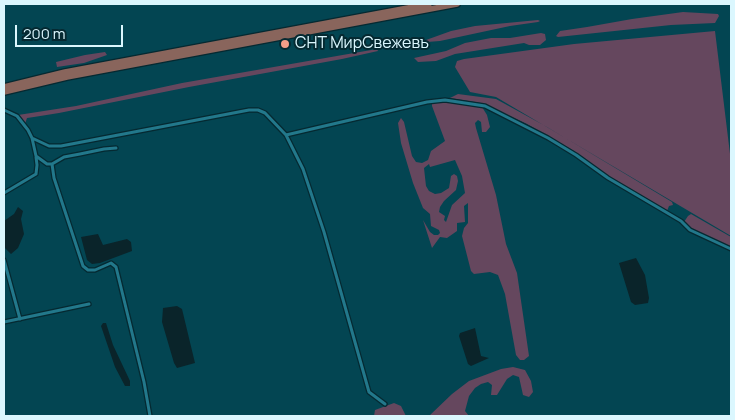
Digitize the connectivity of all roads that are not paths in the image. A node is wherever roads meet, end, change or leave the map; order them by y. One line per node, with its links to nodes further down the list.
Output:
1 (429, 4): 3 (main road)
2 (457, 4): 4 (main road)
3 (4, 87)
4 (4, 92)
5 (4, 110): 7 (street)
6 (286, 135): 7 (street); 12 (street); 17 (street)
7 (32, 138): 9 (street)
8 (116, 148): 10 (street)
9 (36, 156): 10 (street); 11 (street)
10 (52, 164): 18 (street)
11 (4, 193)
12 (731, 249)
13 (4, 260): 15 (street)
14 (89, 304): 15 (street)
15 (20, 319): 16 (street)
16 (4, 322)
17 (385, 404)
18 (150, 416)

